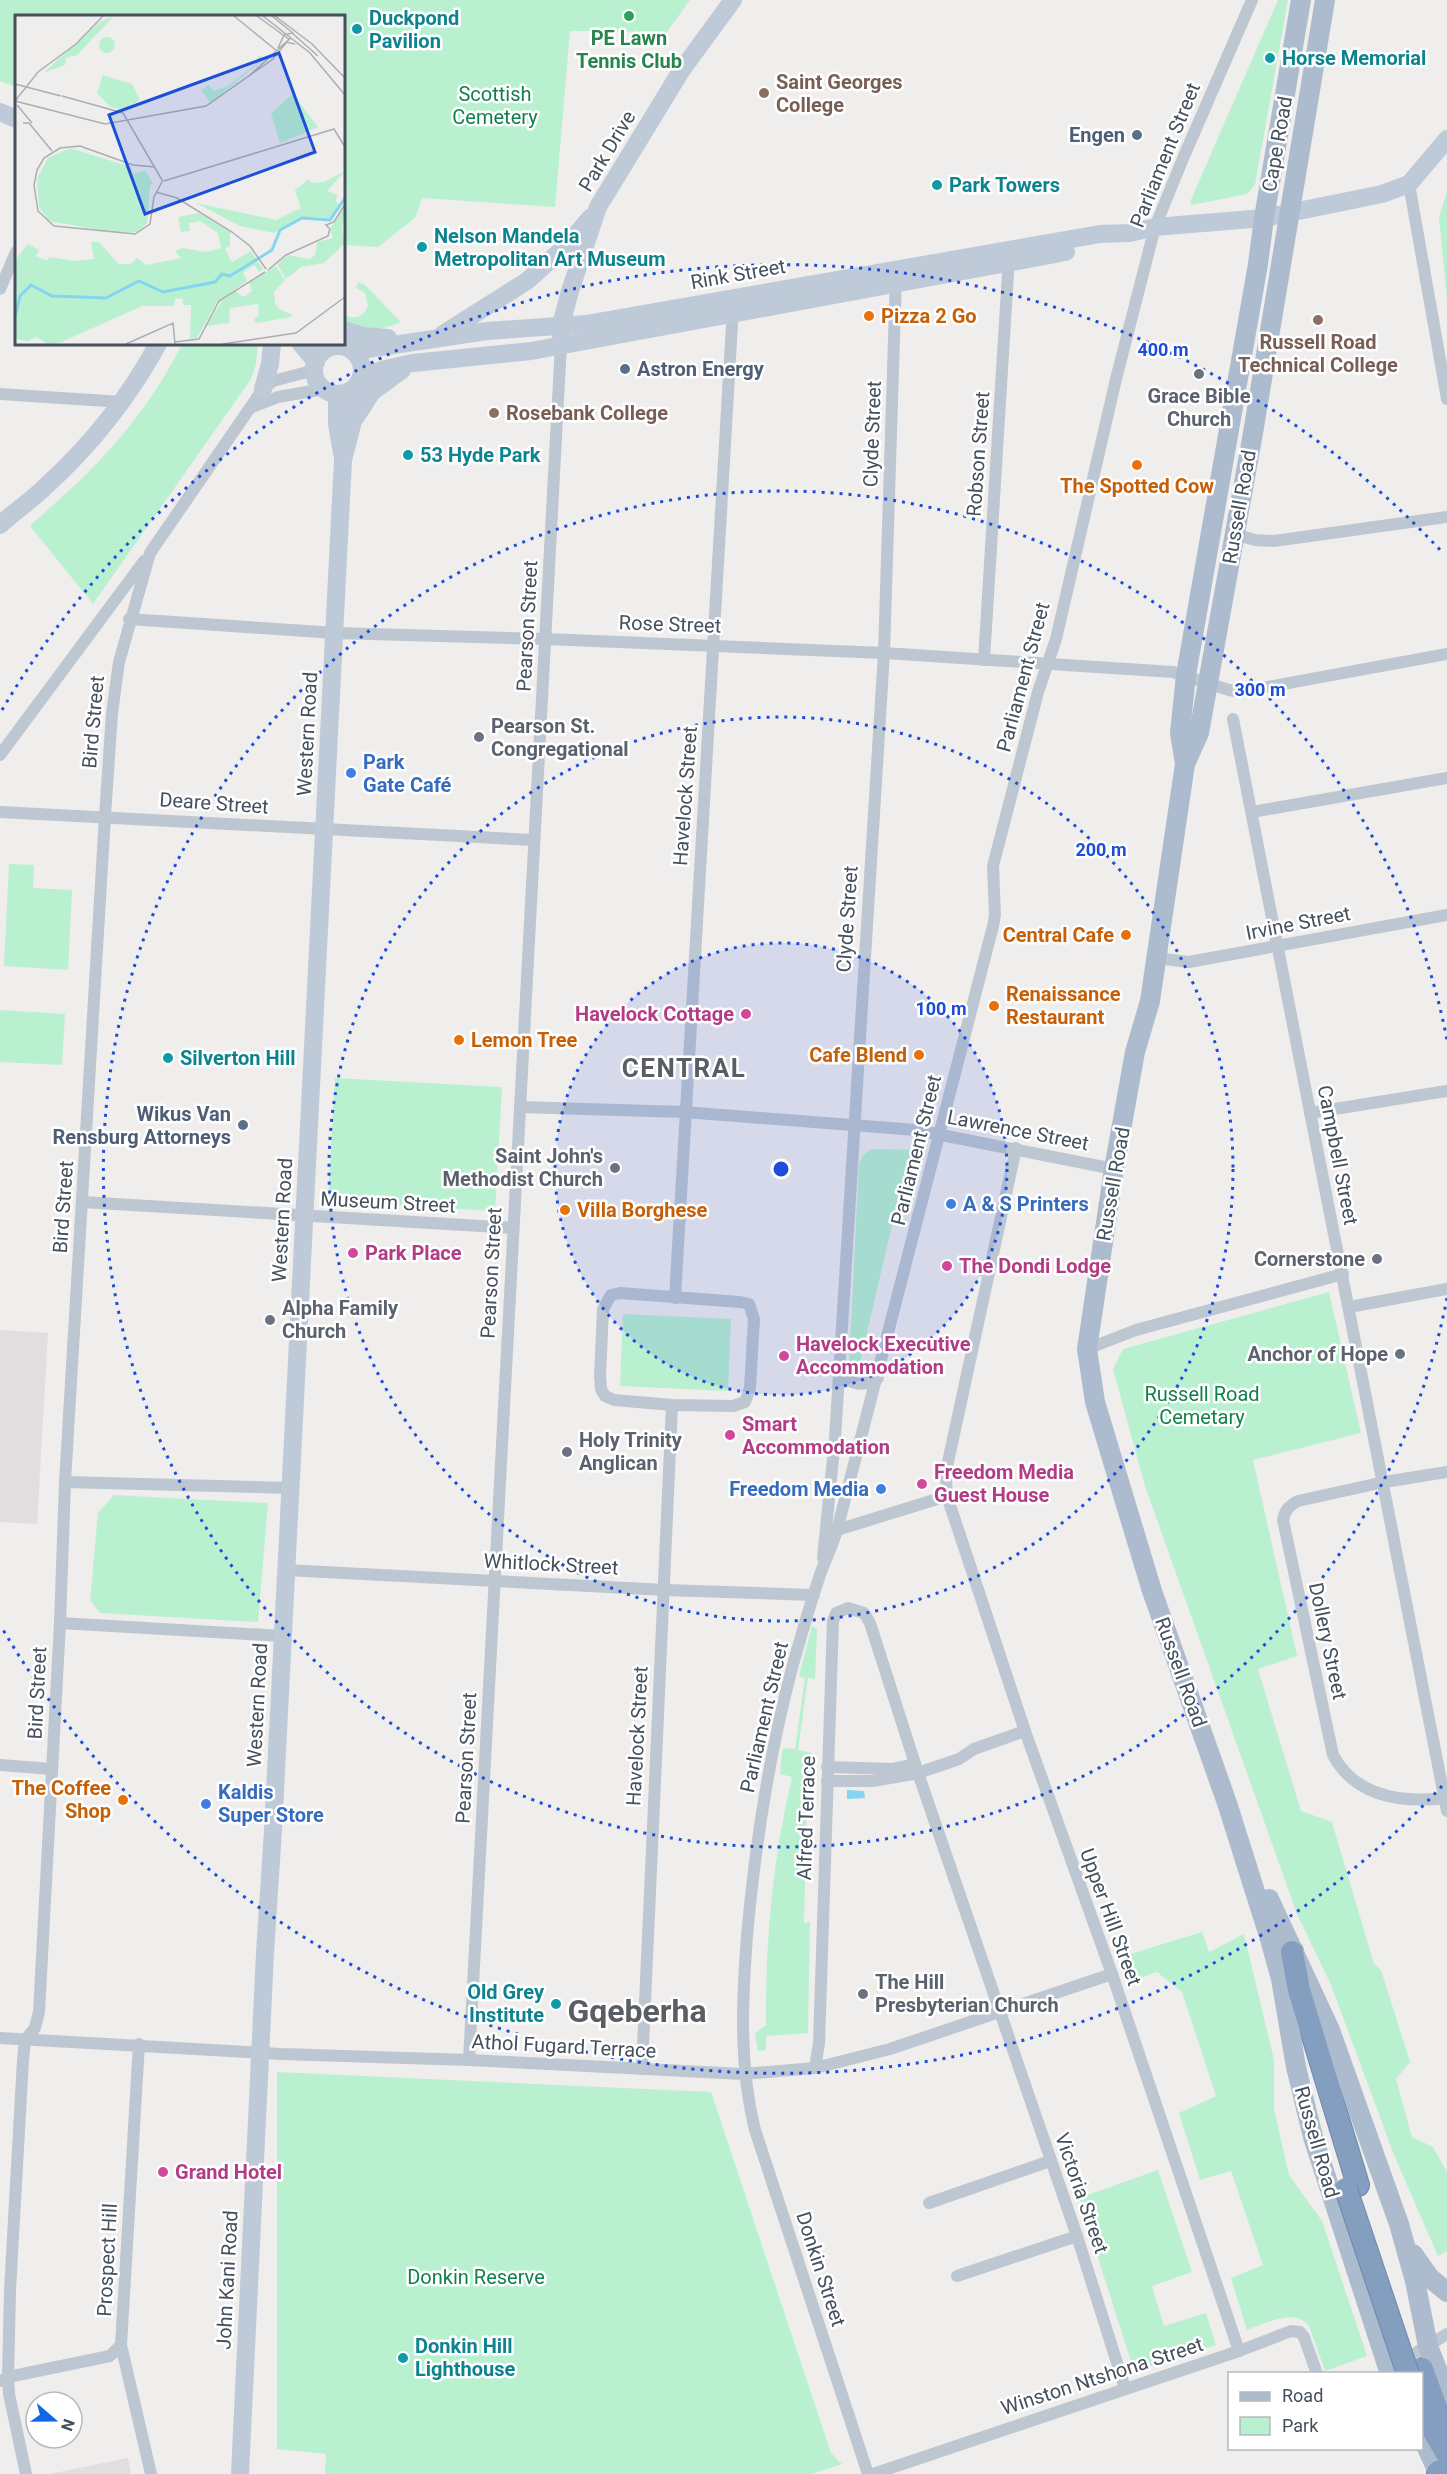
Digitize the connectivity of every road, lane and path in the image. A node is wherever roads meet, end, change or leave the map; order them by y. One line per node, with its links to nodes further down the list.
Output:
1 (733, 0): 9 (street, Park Drive)
2 (1252, 0): 12 (street, Parliament Street)
3 (1301, 0): 11 (main road, Cape Road)
4 (1325, 0): 10 (main road, Cape Road)
5 (0, 112): 6 (street)
6 (15, 119)
7 (1447, 139): 8 (street)
8 (1409, 184): 10 (street, Rink Street); 34 (street)
9 (598, 207): 18 (street, Park Drive); 20 (street)
10 (1289, 212): 11 (street, Rink Street); 41 (main road, Russell Road)
11 (1264, 218): 12 (street, Rink Street); 51 (main road, Russell Road)
12 (1155, 227): 14 (street, Rink Street); 50 (street, Parliament Street)
13 (15, 254): 16 (street)
14 (1009, 257): 15 (street, Rink Street); 49 (street, Robson Street)
15 (896, 277): 17 (street, Rink Street); 47 (street, Clyde Street)
16 (0, 289)
17 (733, 305): 18 (street, Rink Street); 22 (street, Rink Street); 46 (street, Havelock Street)
18 (561, 325): 20 (street, Rink Street); 22 (street, Park Drive)
19 (345, 330): 21 (street)
20 (439, 336): 21 (street, Rink Street)
21 (420, 339): 27 (street, Rink Street)
22 (561, 344): 28 (street, Rink Street); 45 (street, Pearson Street)
23 (157, 345): 35 (street)
24 (272, 345): 31 (street)
25 (302, 345): 29 (street)
26 (330, 345): 27 (street); 29 (street)
27 (353, 351): 30 (street)
28 (413, 363): 30 (street, Rink Street); 37 (street)
29 (315, 366): 31 (street, Bird Street); 32 (street)
30 (358, 382): 32 (street); 37 (street, Western Road)
31 (263, 389): 36 (street, Bird Street)
32 (331, 391): 36 (street); 38 (street, Western Road)
33 (0, 394): 35 (street)
34 (1447, 399)
35 (122, 402): 40 (street)
36 (249, 408): 42 (street, Bird Street)
37 (352, 425): 38 (street, Western Road)
38 (343, 460): 44 (street, Western Road)
39 (1447, 517): 41 (street)
40 (0, 525)
41 (1234, 534): 52 (main road, Russell Road)
42 (150, 553): 43 (street, Bird Street); 54 (street)
43 (129, 619): 44 (street, Rose Street); 59 (street, Bird Street)
44 (335, 633): 45 (street, Rose Street); 60 (street, Western Road)
45 (546, 639): 46 (street, Rose Street); 61 (street, Pearson Street)
46 (714, 645): 47 (street, Rose Street); 67 (street, Havelock Street)
47 (884, 653): 49 (street, Rose Street); 69 (street, Clyde Street)
48 (1447, 654): 52 (street, Rose Street)
49 (984, 660): 50 (street, Rose Street)
50 (1047, 665): 51 (street, Rose Street); 70 (street, Parliament Street)
51 (1186, 675): 52 (street, Rose Street); 55 (main road, Russell Road)
52 (1208, 682): 55 (main road, Russell Road)
53 (1233, 718): 58 (street, Campbell Street)
54 (0, 755)
55 (1185, 764): 64 (main road, Russell Road)
56 (1447, 778): 58 (street)
57 (0, 812): 59 (street, Deare Street)
58 (1252, 812): 63 (street, Campbell Street)
59 (105, 816): 60 (street, Deare Street); 73 (street, Bird Street)
60 (325, 830): 61 (street, Deare Street); 74 (street, Western Road)
61 (533, 840): 66 (street, Pearson Street)
62 (1447, 915): 63 (street, Irvine Street)
63 (1279, 947): 64 (street, Irvine Street); 68 (street, Campbell Street)
64 (1156, 958): 72 (main road, Russell Road)
65 (1447, 1091): 68 (street)
66 (520, 1107): 67 (street, Lawrence Street); 75 (street, Pearson Street)
67 (684, 1113): 69 (street, Lawrence Street); 78 (street, Havelock Street)
68 (1310, 1113): 76 (street, Campbell Street)
69 (853, 1124): 70 (street, Lawrence Street); 81 (street, Clyde Street)
70 (939, 1134): 71 (street, Lawrence Street); 82 (street, Parliament Street)
71 (1016, 1148): 72 (street, Lawrence Street); 88 (street)
72 (1114, 1169): 80 (main road, Russell Road)
73 (82, 1202): 74 (street, Museum Street); 85 (street, Bird Street)
74 (304, 1217): 75 (street, Museum Street); 87 (street, Western Road)
75 (513, 1228): 92 (street, Pearson Street)
76 (1343, 1274): 79 (street, Campbell Street); 80 (street)
77 (1447, 1289): 79 (street)
78 (675, 1298): 83 (street); 83 (street)
79 (1349, 1307): 86 (street, Campbell Street)
80 (1087, 1349): 105 (main road, Russell Road)
81 (839, 1374): 82 (street); 91 (street, Clyde Street)
82 (878, 1378): 89 (street, Parliament Street)
83 (672, 1405): 93 (street, Havelock Street)
84 (1447, 1472): 86 (street)
85 (65, 1482): 87 (street); 95 (street, Bird Street)
86 (1384, 1482): 104 (street, Campbell Street); 104 (street, Dollery Street)
87 (290, 1488): 90 (street, Western Road)
88 (947, 1496): 89 (street); 98 (street, Upper Hill Street)
89 (837, 1530): 91 (street, Parliament Street)
90 (286, 1570): 92 (street, Whitlock Street); 97 (street, Western Road)
91 (822, 1570): 94 (street, Parliament Street)
92 (495, 1581): 93 (street, Whitlock Street); 115 (street, Pearson Street)
93 (665, 1590): 94 (street, Whitlock Street); 117 (street, Havelock Street)
94 (814, 1595): 118 (street, Parliament Street)
95 (60, 1623): 97 (street); 101 (street, Bird Street)
96 (870, 1623): 100 (street, Alfred Terrace); 102 (street, Victoria Street)
97 (282, 1636): 114 (street, Western Road)
98 (1025, 1731): 102 (street); 108 (street, Upper Hill Street)
99 (0, 1765): 101 (street)
100 (827, 1767): 102 (street); 103 (street, Alfred Terrace)
101 (52, 1769): 112 (street, Bird Street)
102 (916, 1769): 103 (street); 110 (street, Victoria Street)
103 (827, 1781): 116 (street, Alfred Terrace)
104 (1446, 1798): 106 (street, Campbell Street)
105 (1227, 1803): 107 (main road, Russell Road); 109 (main road, Russell Road)
106 (1447, 1811)
107 (1292, 1952): 120 (highway); 122 (main road, Russell Road)
108 (1112, 1974): 110 (street, Athol Fugard Terrace); 129 (street, Upper Hill Street)
109 (1281, 1979): 120 (highway); 130 (main road, Russell Road)
110 (999, 2011): 116 (street, Athol Fugard Terrace); 119 (street, Victoria Street)
111 (0, 2038): 112 (street, Athol Fugard Terrace)
112 (25, 2040): 113 (street, Athol Fugard Terrace); 132 (street)
113 (139, 2044): 114 (street, Athol Fugard Terrace); 127 (street, Prospect Hill)
114 (262, 2053): 115 (street, Athol Fugard Terrace); 144 (street, John Kani Road)
115 (469, 2060): 117 (street, Athol Fugard Terrace)
116 (815, 2068): 118 (street, Athol Fugard Terrace)
117 (642, 2069): 118 (street, Athol Fugard Terrace)
118 (744, 2074): 145 (street, Donkin Street)
119 (1050, 2161): 121 (street); 123 (street, Victoria Street)
120 (1352, 2187): 130 (highway, bridge)
121 (929, 2202)
122 (1399, 2224): 125 (main road); 128 (main road, Russell Road)
123 (1077, 2236): 124 (street); 133 (street, Victoria Street)
124 (957, 2276)
125 (1447, 2292)
126 (1447, 2334): 128 (street)
127 (121, 2345): 132 (street); 143 (street, Prospect Hill)
128 (1428, 2346): 130 (street); 135 (main road, Russell Road)
129 (1239, 2351): 131 (street, Winston Ntshona Street); 133 (street, Winston Ntshona Street)
130 (1402, 2371)
131 (1317, 2372)
132 (4, 2379): 142 (street)
133 (1125, 2388): 145 (street, Winston Ntshona Street)
134 (1423, 2389): 138 (highway)
135 (1447, 2395)
136 (1423, 2397): 139 (highway)
137 (1423, 2409): 141 (highway)
138 (1447, 2409)
139 (1447, 2429)
140 (1423, 2439): 141 (main road)
141 (1442, 2470)
142 (26, 2474)
143 (151, 2474)
144 (240, 2474)
145 (871, 2474)

